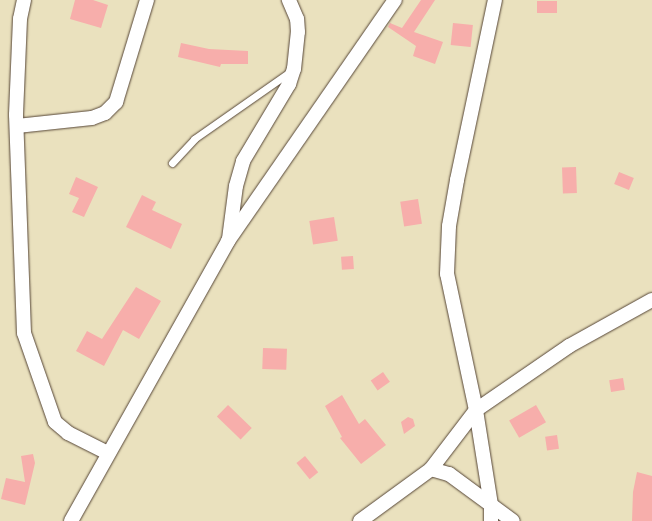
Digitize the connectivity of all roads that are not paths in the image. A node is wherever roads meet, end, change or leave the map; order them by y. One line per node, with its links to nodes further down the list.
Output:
1 (24, 0): 7 (street)
2 (147, 0): 7 (street)
3 (289, 0): 6 (street)
4 (395, 0): 9 (street)
5 (495, 0): 11 (street)
6 (294, 69): 8 (lane); 9 (street)
7 (17, 126): 12 (street)
8 (172, 163)
9 (228, 241): 12 (street)
10 (652, 300): 11 (street)
11 (476, 410): 13 (street); 14 (street)
12 (108, 453): 15 (street)
13 (431, 469): 14 (street); 16 (street)
14 (491, 505): 17 (street); 18 (street)
15 (71, 521)
16 (360, 521)
17 (491, 521)
18 (513, 521)

